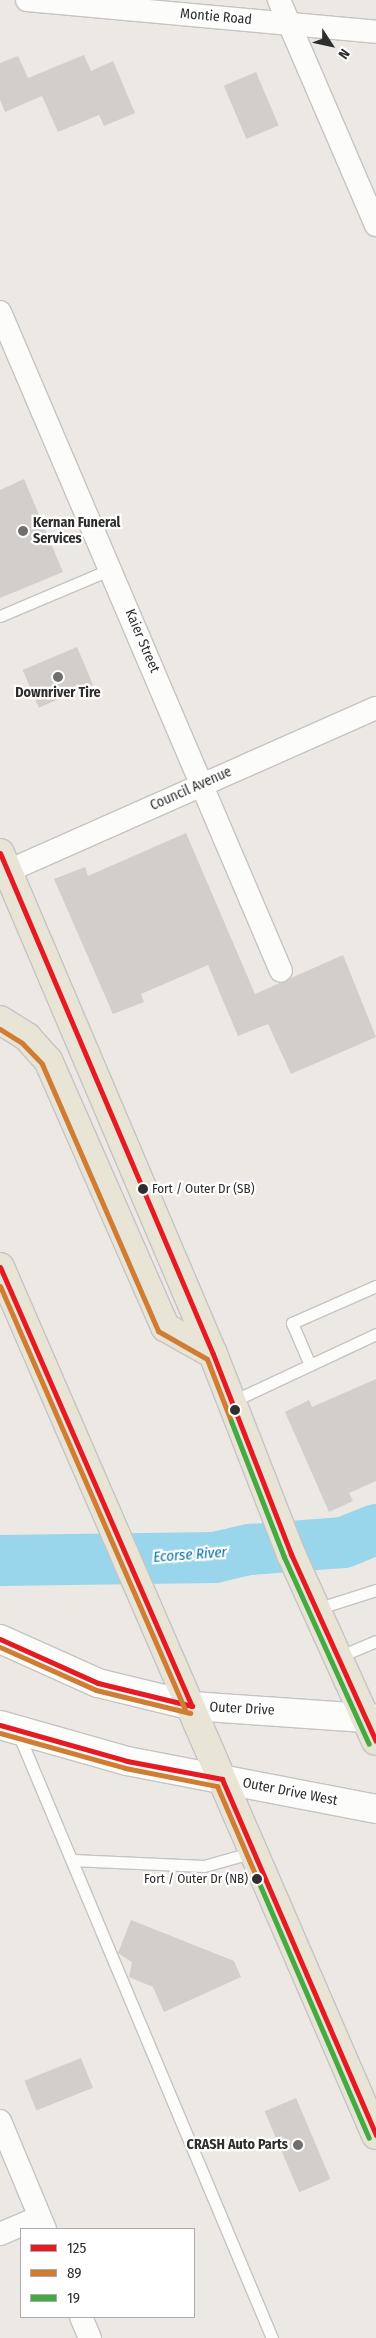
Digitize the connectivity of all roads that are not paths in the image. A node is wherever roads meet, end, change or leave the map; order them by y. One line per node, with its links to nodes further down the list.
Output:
1 (27, 0): 3 (street, Montie Road)
2 (279, 0): 3 (street)
3 (290, 24): 4 (street, Montie Road); 5 (street)
4 (376, 32)
5 (374, 214)
6 (0, 312): 7 (street, Kaier Street)
7 (111, 569): 8 (lane); 10 (street, Kaier Street)
8 (0, 616)
9 (376, 708): 10 (street, Council Avenue)
10 (203, 783): 11 (street, Council Avenue); 12 (street, Kaier Street)
11 (3, 867): 17 (main road)
12 (281, 970)
13 (0, 1020): 17 (main road)
14 (0, 1267): 25 (main road)
15 (376, 1286): 18 (lane)
16 (376, 1334): 18 (lane)
17 (213, 1354): 19 (main road)
18 (310, 1365): 19 (lane)
19 (231, 1402): 21 (main road)
20 (376, 1590): 21 (lane)
21 (316, 1609): 24 (main road)
22 (0, 1640): 25 (main road, Outer Drive)
23 (376, 1641): 24 (lane)
24 (338, 1657): 26 (main road)
25 (192, 1706): 26 (main road, Outer Drive); 28 (main road)
26 (372, 1725)
27 (9, 1728): 28 (main road, Outer Drive West); 31 (lane)
28 (222, 1779): 29 (main road, Outer Drive West); 30 (main road)
29 (376, 1809)
30 (254, 1852): 31 (lane); 33 (main road)
31 (72, 1860): 40 (lane)
32 (0, 2121): 34 (street)
33 (376, 2135)
34 (42, 2223): 35 (street)
35 (23, 2228)
36 (20, 2229): 37 (street)
37 (0, 2234)
38 (81, 2318): 39 (street)
39 (90, 2338)
40 (272, 2338)

